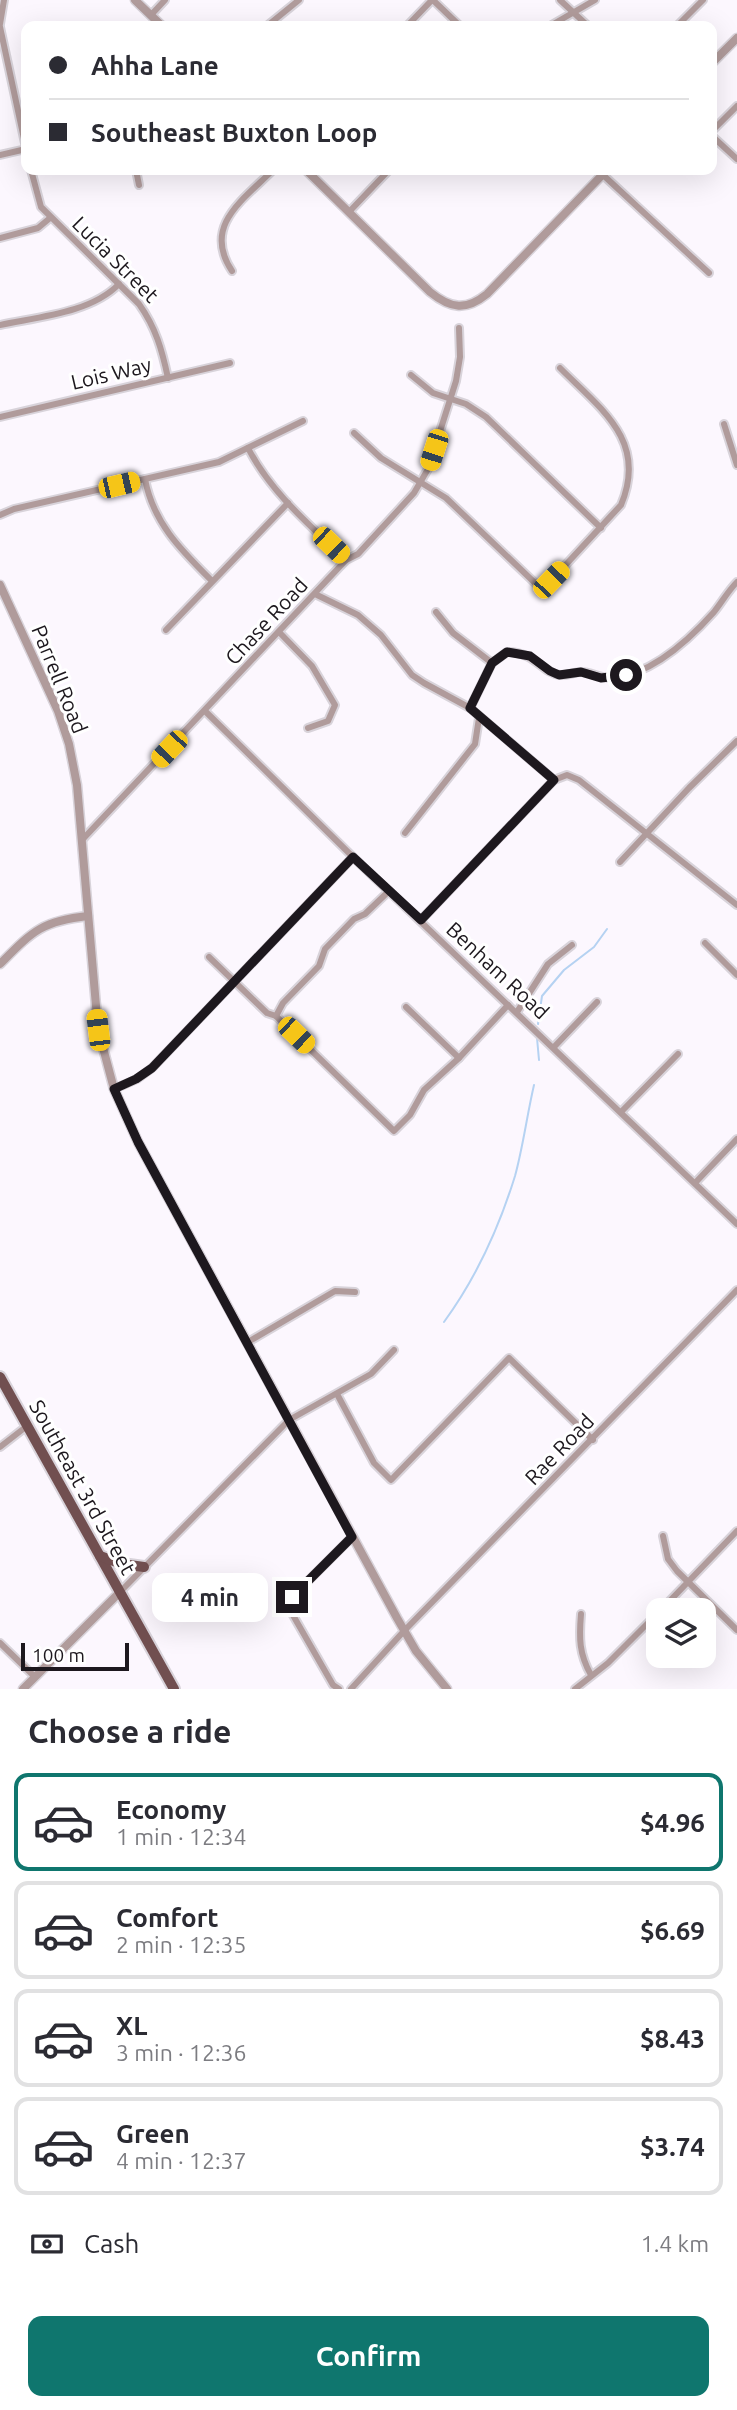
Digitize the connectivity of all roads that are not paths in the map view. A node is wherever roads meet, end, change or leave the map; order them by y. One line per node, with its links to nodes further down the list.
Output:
1 (4, 0): 18 (street)
2 (135, 0): 10 (street)
3 (165, 0): 10 (street)
4 (299, 0): 12 (street)
5 (433, 0): 13 (street); 14 (street)
6 (560, 0): 9 (street)
7 (595, 0): 9 (street)
8 (703, 0): 17 (street)
9 (574, 13): 15 (street); 16 (street)
10 (151, 15): 11 (street)
11 (157, 21)
12 (273, 21)
13 (412, 21)
14 (455, 21)
15 (559, 21)
16 (583, 21)
17 (682, 21)
18 (0, 25): 21 (street)
19 (737, 38): 20 (street)
20 (717, 58)
21 (10, 74): 22 (street); 24 (street)
22 (0, 76)
23 (737, 106): 25 (street)
24 (21, 126)
25 (717, 128)
26 (717, 139): 29 (street)
27 (21, 150): 28 (street)
28 (0, 155)
29 (737, 159)
30 (32, 175): 39 (street, Lucia Street)
31 (137, 175): 37 (street)
32 (268, 175): 41 (street)
33 (311, 175): 38 (street)
34 (384, 175): 38 (street)
35 (602, 175): 38 (street)
36 (608, 175): 42 (street)
37 (139, 185)
38 (349, 212)
39 (50, 218): 40 (street); 43 (street, Lucia Street)
40 (0, 238)
41 (232, 271)
42 (709, 274)
43 (119, 284): 44 (street); 49 (street, Lucia Street)
44 (0, 326)
45 (459, 328): 50 (street, Chase Road)
46 (230, 363): 49 (street, Lois Way)
47 (560, 369): 63 (street)
48 (411, 375): 50 (street)
49 (168, 378): 51 (street, Lois Way)
50 (450, 399): 60 (street, Chase Road); 63 (street)
51 (0, 417)
52 (283, 420): 55 (street)
53 (303, 421): 55 (street)
54 (724, 424): 58 (street)
55 (287, 429): 57 (street)
56 (354, 433): 60 (street)
57 (248, 448): 59 (street); 61 (street)
58 (737, 466)
59 (145, 480): 62 (street); 65 (street)
60 (420, 483): 63 (street); 64 (street, Chase Road)
61 (288, 503): 64 (street); 65 (street)
62 (0, 515)
63 (601, 528)
64 (346, 560): 68 (street, Chase Road)
65 (212, 581): 70 (street)
66 (737, 582): 72 (street)
67 (0, 585): 81 (street, Parrell Road)
68 (315, 594): 71 (street, Chase Road); 73 (street)
69 (436, 612): 72 (street)
70 (166, 630)
71 (279, 632): 74 (street, Chase Road); 76 (street)
72 (492, 663): 73 (street)
73 (470, 708): 75 (street)
74 (205, 711): 81 (street, Chase Road); 82 (street, Benham Road)
75 (479, 718): 78 (street); 79 (street)
76 (308, 728)
77 (737, 741): 80 (street)
78 (554, 780): 80 (street); 87 (street)
79 (405, 833)
80 (647, 834): 83 (street); 85 (street)
81 (82, 840): 86 (street, Parrell Road)
82 (353, 857): 84 (street, Benham Road); 93 (street)
83 (620, 862)
84 (389, 891): 87 (street, Benham Road); 98 (street)
85 (737, 905)
86 (88, 916): 91 (street); 102 (street, Parrell Road)
87 (421, 920): 95 (street, Benham Road)
88 (705, 943): 92 (street)
89 (572, 945): 97 (street)
90 (209, 957): 93 (street)
91 (0, 964)
92 (737, 975)
93 (234, 981): 98 (street); 102 (street)
94 (597, 1002): 99 (street)
95 (508, 1005): 97 (street, Benham Road); 101 (street)
96 (406, 1007): 101 (street)
97 (517, 1012): 99 (street, Benham Road)
98 (276, 1016): 101 (street)
99 (554, 1047): 103 (street, Benham Road)
100 (678, 1054): 103 (street)
101 (458, 1058)
102 (114, 1089): 109 (street, Parrell Road)
103 (621, 1112): 105 (street, Benham Road)
104 (737, 1139): 105 (street)
105 (695, 1184): 106 (street, Benham Road)
106 (737, 1224)
107 (737, 1290): 115 (street, Rae Road)
108 (355, 1292): 109 (street)
109 (248, 1342): 113 (street, Parrell Road)
110 (394, 1350): 112 (street)
111 (0, 1377): 114 (main road, Southeast 3rd Street)
112 (337, 1394): 113 (street); 115 (street)
113 (289, 1420): 119 (street, Parrell Road); 121 (street)
114 (27, 1426): 116 (street); 120 (main road, Southeast 3rd Street)
115 (593, 1440): 128 (street, Rae Road)
116 (0, 1447)
117 (737, 1531): 122 (street)
118 (663, 1536): 122 (street)
119 (352, 1537): 128 (street, Parrell Road); 134 (street)
120 (100, 1556): 121 (main road); 123 (main road, Southeast 3rd Street)
121 (144, 1567): 123 (street)
122 (688, 1582): 124 (street); 127 (street)
123 (120, 1592): 131 (street); 133 (main road, Southeast 3rd Street)
124 (672, 1598)
125 (581, 1614): 130 (street)
126 (646, 1624): 130 (street)
127 (737, 1630)
128 (404, 1632): 135 (street, Rae Road); 136 (street, Parrell Road)
129 (0, 1643): 131 (street)
130 (591, 1675): 137 (street)
131 (35, 1677): 132 (street)
132 (23, 1689)
133 (174, 1689)
134 (339, 1689)
135 (351, 1689)
136 (447, 1689)
137 (575, 1689)

